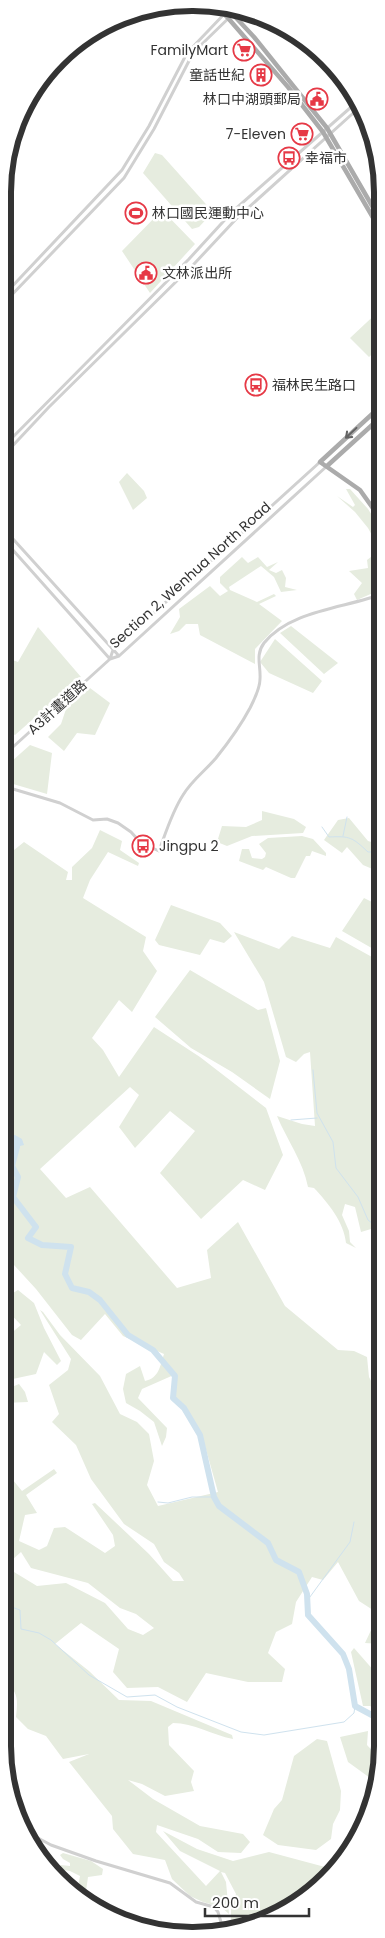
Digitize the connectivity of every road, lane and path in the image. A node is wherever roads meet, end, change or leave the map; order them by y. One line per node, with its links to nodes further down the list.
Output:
1 (226, 16): 6 (main road); 11 (street); 12 (street)
2 (239, 17): 5 (main road)
3 (352, 106): 5 (street)
4 (355, 112): 7 (street)
5 (327, 128): 6 (street); 7 (main road)
6 (323, 132): 8 (main road); 15 (street)
7 (331, 133): 8 (street); 9 (main road)
8 (327, 137): 10 (main road); 16 (street)
9 (374, 209)
10 (374, 219)
11 (11, 288)
12 (11, 296)
13 (374, 412): 17 (main road, Section 2, Wenhua North Road, one-way to 17)
14 (374, 423): 18 (main road, Section 2, Wenhua North Road)
15 (11, 439)
16 (11, 449)
17 (320, 462): 18 (main road); 23 (street, Section 2, Wenhua North Road)
18 (327, 466): 19 (main road); 24 (street, Section 2, Wenhua North Road)
19 (374, 510)
20 (11, 537): 23 (street)
21 (11, 548): 25 (street)
22 (374, 596): 27 (street)
23 (113, 650): 24 (street); 25 (street, Section 2, Wenhua North Road)
24 (119, 656): 25 (street, Section 2, Wenhua North Road)
25 (110, 659): 26 (street, A3計畫道路)
26 (11, 750)
27 (11, 788)
28 (37, 1837): 29 (street)
29 (221, 1924)

